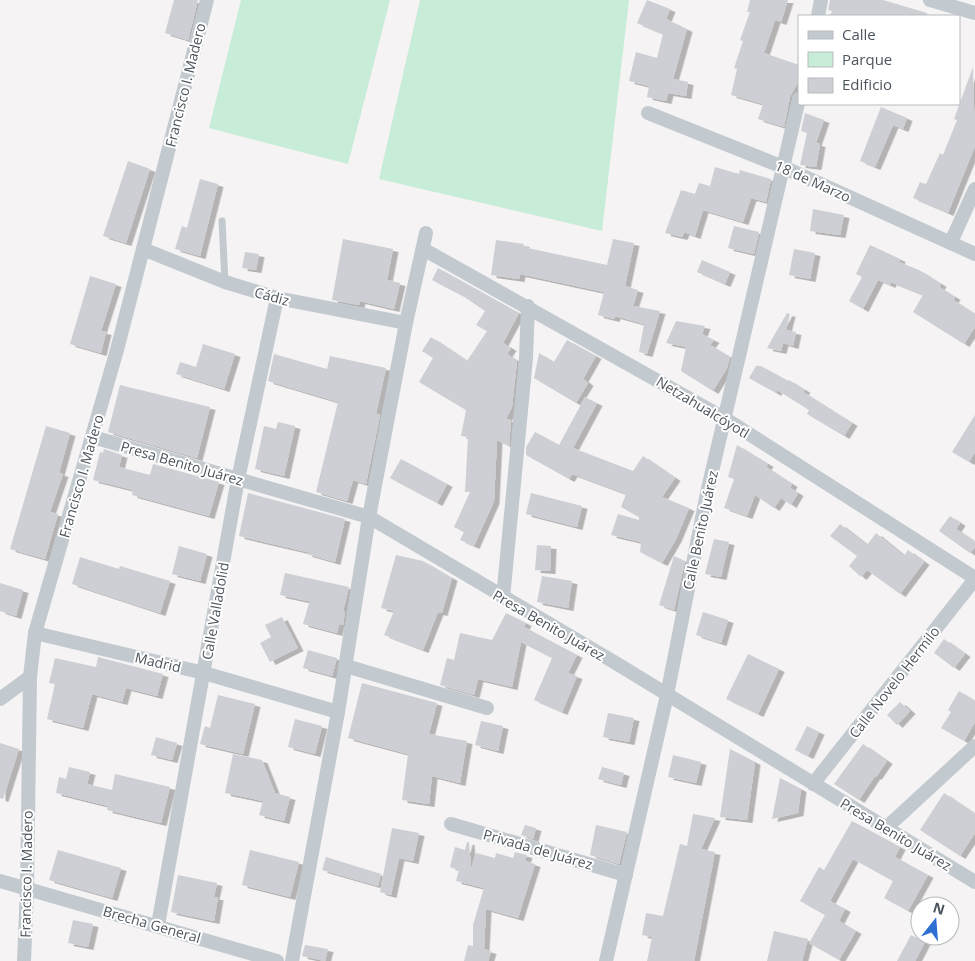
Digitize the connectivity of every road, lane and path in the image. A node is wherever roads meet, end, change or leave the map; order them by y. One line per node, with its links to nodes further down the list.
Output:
1 (207, 0): 13 (street, Francisco I. Madero)
2 (821, 0): 5 (street)
3 (930, 0): 4 (street)
4 (975, 13)
5 (818, 15)
6 (798, 103): 8 (street, Calle Benito Juárez)
7 (648, 113): 8 (street, 18 de Marzo)
8 (783, 167): 12 (street, 18 de Marzo); 20 (street, Calle Benito Juárez)
9 (975, 189): 12 (street)
10 (222, 221): 16 (lane)
11 (426, 233): 14 (street)
12 (951, 242): 15 (street, 18 de Marzo)
13 (143, 249): 16 (street, Cádiz); 21 (street, Francisco I. Madero)
14 (423, 249): 18 (street, Netzahualcóyotl); 19 (street)
15 (975, 254)
16 (225, 282): 17 (street, Cádiz)
17 (277, 298): 19 (street, Cádiz); 22 (street, Calle Valladolid)
18 (528, 306): 20 (street, Netzahualcóyotl); 25 (street)
19 (406, 323): 23 (street)
20 (724, 418): 24 (street, Netzahualcóyotl); 30 (street, Calle Benito Juárez)
21 (93, 437): 22 (street, Presa Benito Juárez); 26 (street, Francisco I. Madero)
22 (238, 479): 23 (street, Presa Benito Juárez); 28 (street, Calle Valladolid)
23 (368, 516): 25 (street, Presa Benito Juárez); 27 (street)
24 (975, 578): 35 (street, Calle Novelo Hermilo)
25 (503, 598): 30 (street, Presa Benito Juárez)
26 (35, 633): 28 (street, Madrid); 29 (street, Francisco I. Madero)
27 (346, 666): 32 (street); 33 (street)
28 (204, 673): 33 (street, Madrid); 42 (street, Calle Valladolid)
29 (30, 677): 31 (street); 41 (street, Francisco I. Madero)
30 (667, 695): 35 (street, Presa Benito Juárez); 38 (street, Calle Benito Juárez)
31 (0, 699)
32 (488, 708)
33 (338, 712): 45 (street)
34 (975, 746): 37 (street)
35 (813, 784): 37 (street, Presa Benito Juárez)
36 (451, 824): 38 (street, Privada de Juárez)
37 (886, 828): 40 (street, Presa Benito Juárez)
38 (626, 875): 46 (street, Calle Benito Juárez)
39 (0, 881): 41 (street, Brecha General)
40 (975, 882)
41 (27, 889): 42 (street, Brecha General); 43 (street, Francisco I. Madero)
42 (158, 925): 44 (street, Brecha General)
43 (24, 961)
44 (277, 961)
45 (292, 961)
46 (606, 961)

